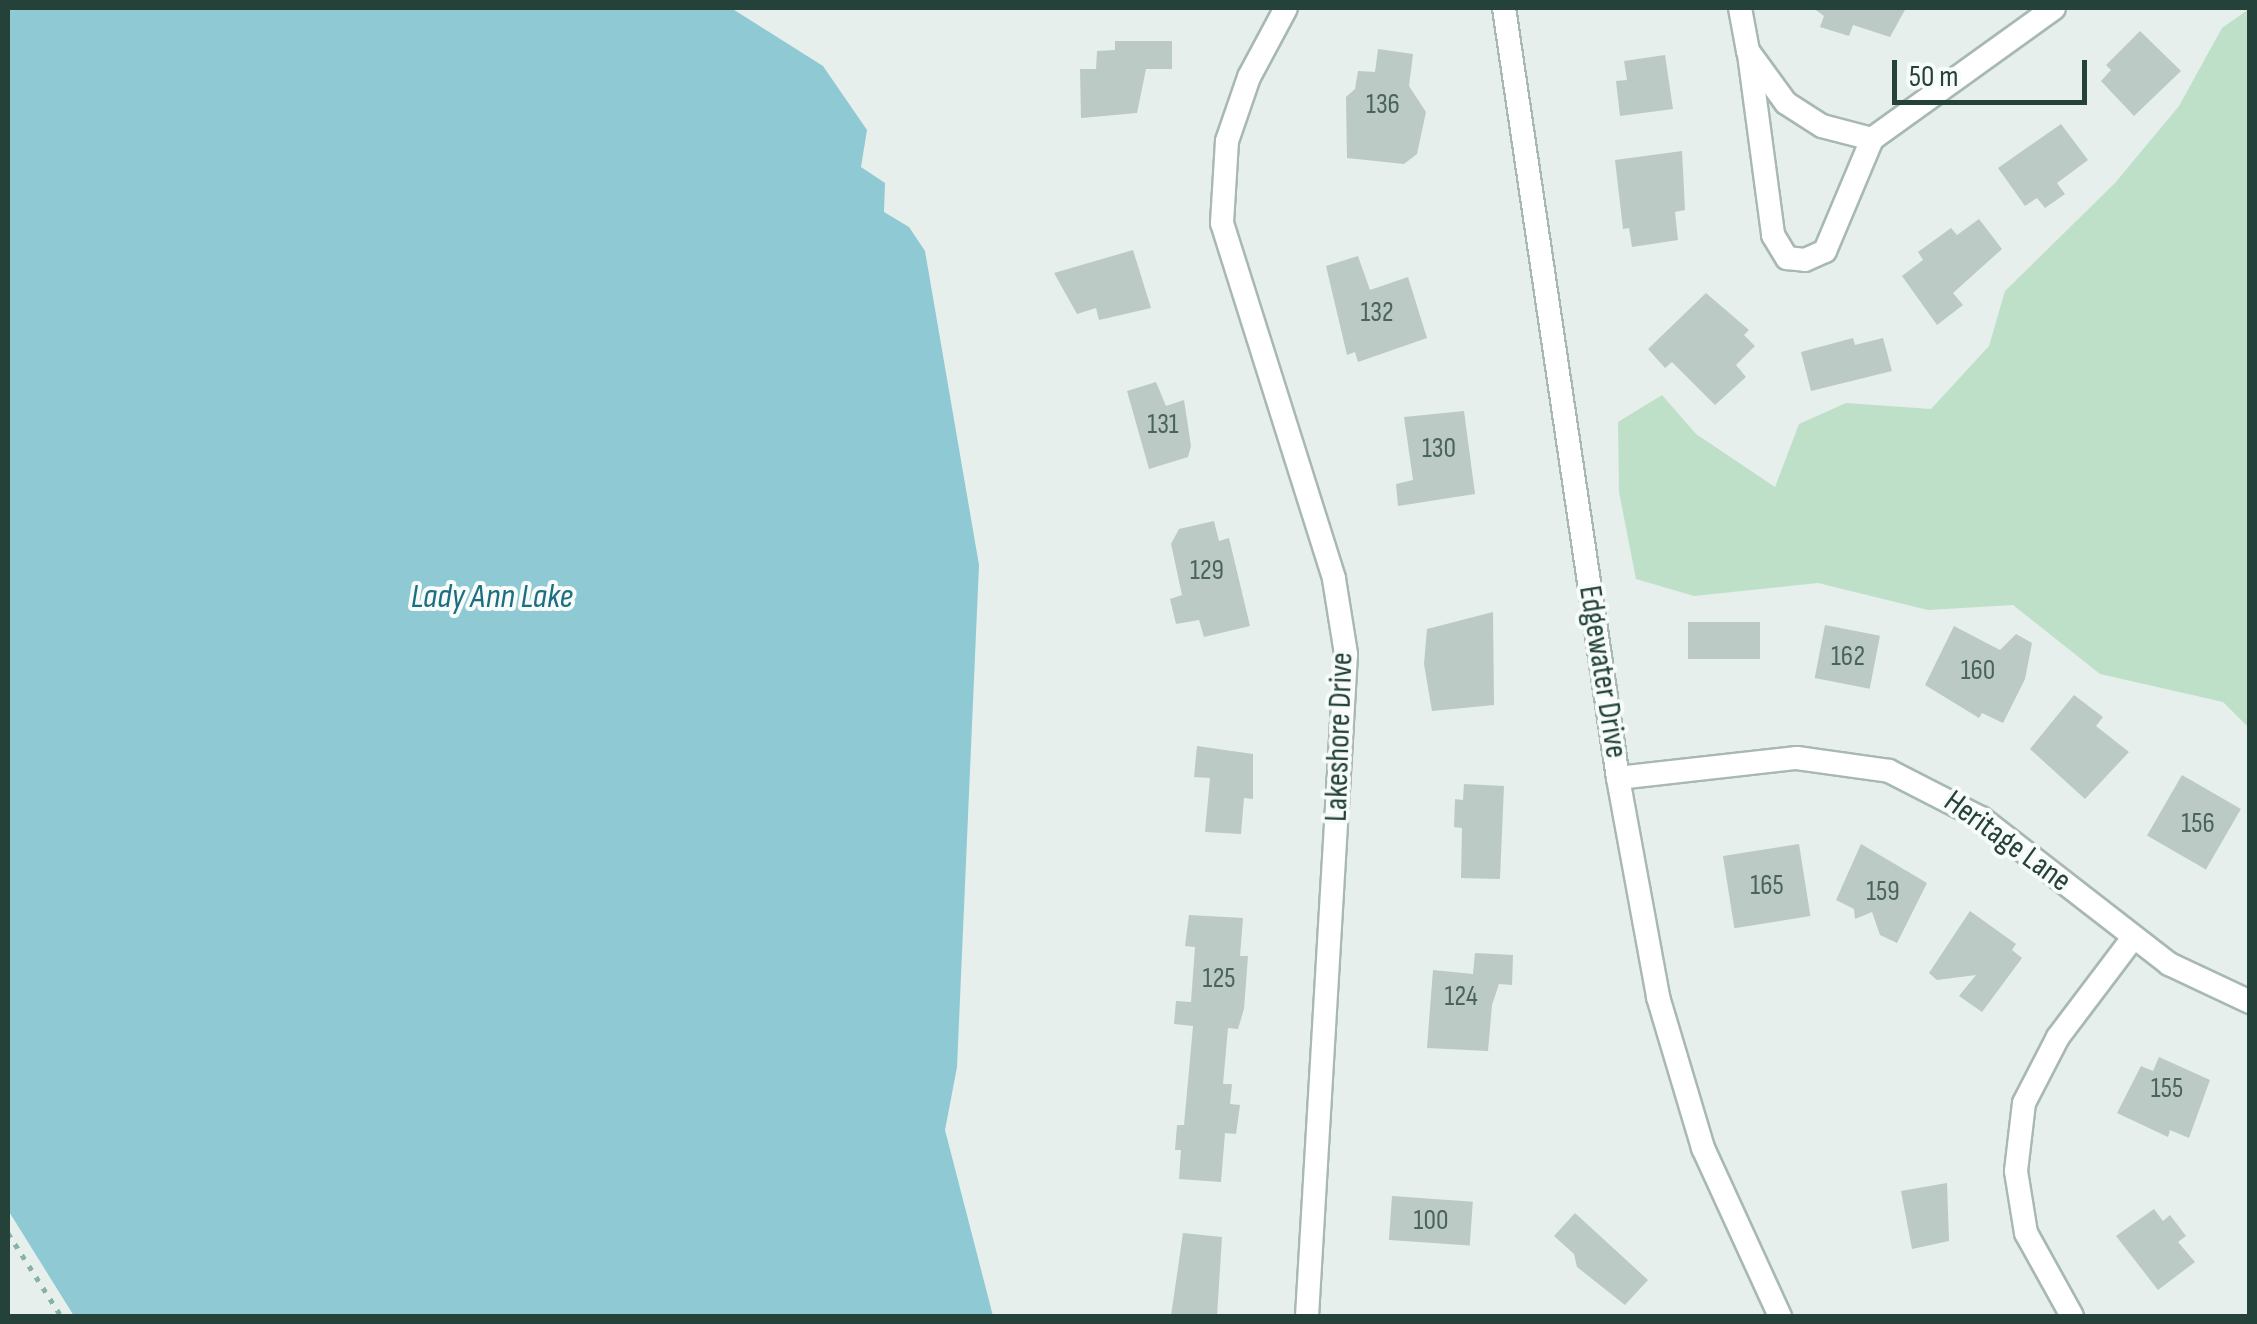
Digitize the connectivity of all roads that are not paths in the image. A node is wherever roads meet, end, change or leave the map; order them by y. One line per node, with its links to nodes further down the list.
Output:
1 (1286, 8): 10 (street, Lakeshore Drive)
2 (1504, 8): 7 (street, Edgewater Drive)
3 (1740, 8): 5 (street)
4 (2054, 8): 6 (street)
5 (1748, 51): 6 (street); 6 (street)
6 (1872, 139)
7 (1618, 778): 8 (street, Heritage Lane); 11 (street, Edgewater Drive)
8 (2132, 938): 9 (street, Heritage Lane); 12 (street)
9 (2250, 1002)
10 (1307, 1316)
11 (1780, 1316)
12 (2072, 1316)

